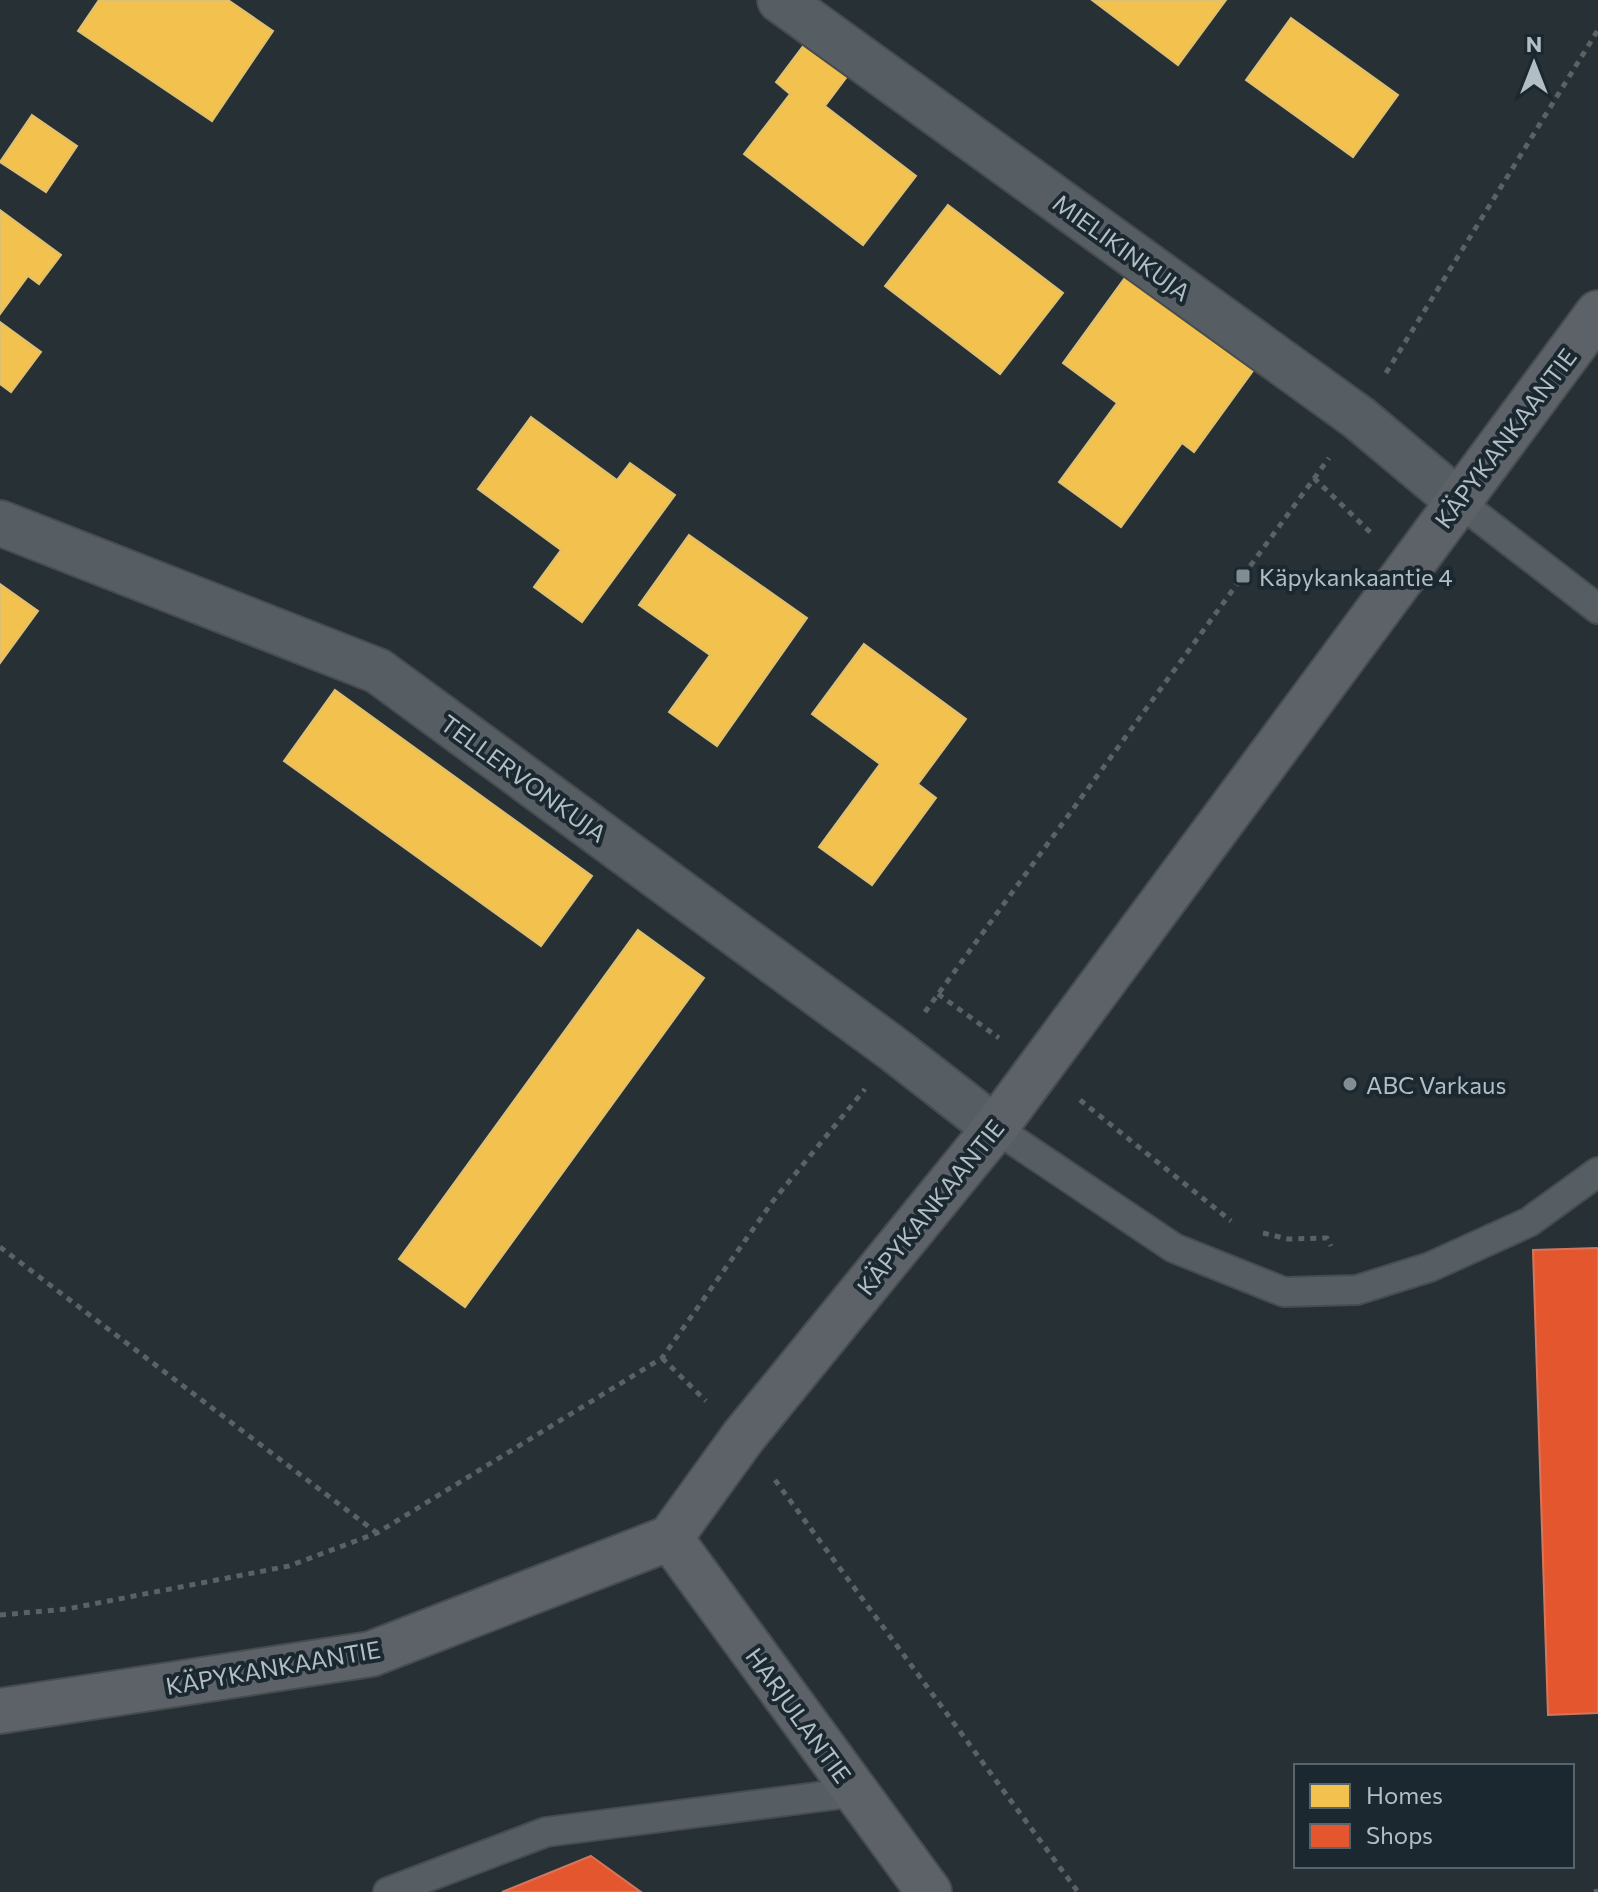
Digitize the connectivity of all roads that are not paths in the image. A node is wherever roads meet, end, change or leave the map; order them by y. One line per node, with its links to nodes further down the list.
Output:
1 (780, 0): 3 (street, MIELIKINKUJA)
2 (1598, 313): 3 (street, KÄPYKANKAANTIE)
3 (1458, 501): 5 (lane); 6 (street, KÄPYKANKAANTIE)
4 (0, 523): 6 (street, TELLERVONKUJA)
5 (1598, 609)
6 (995, 1128): 7 (lane); 8 (street, KÄPYKANKAANTIE)
7 (1598, 1172)
8 (670, 1538): 9 (street, KÄPYKANKAANTIE); 10 (street, HARJULANTIE)
9 (0, 1711)
10 (856, 1792): 11 (lane); 12 (street, HARJULANTIE)
11 (388, 1892)
12 (929, 1892)

